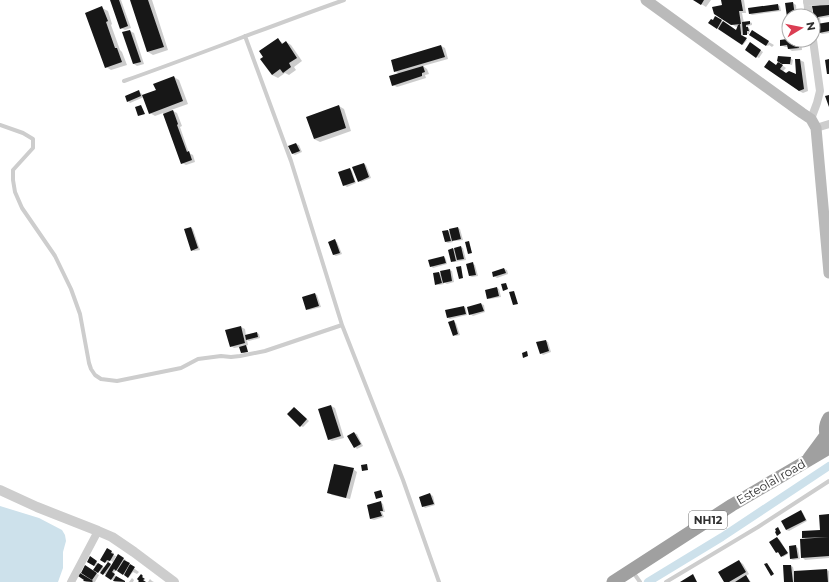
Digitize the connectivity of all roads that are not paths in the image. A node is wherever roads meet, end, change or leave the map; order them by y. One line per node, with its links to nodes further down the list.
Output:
1 (344, 0): 5 (lane)
2 (646, 0): 8 (main road)
3 (807, 1): 4 (street)
4 (829, 1)
5 (245, 36): 7 (lane); 12 (lane)
6 (814, 48): 8 (street)
7 (124, 81)
8 (814, 124): 9 (street); 11 (main road)
9 (829, 124)
10 (0, 125): 12 (lane)
11 (829, 273)
12 (342, 325): 23 (lane)
13 (829, 418): 14 (highway)
14 (827, 438): 16 (highway)
15 (829, 448): 16 (highway, Esteolal road / NH12)
16 (806, 462): 20 (highway, Esteolal road / NH12)
17 (829, 481): 26 (lane)
18 (0, 490): 19 (street)
19 (98, 531): 21 (street); 22 (street)
20 (632, 570): 24 (highway, Esteolal road / NH12); 25 (lane)
21 (71, 582)
22 (174, 582)
23 (439, 582)
24 (613, 582)
25 (640, 582)
26 (666, 582)

